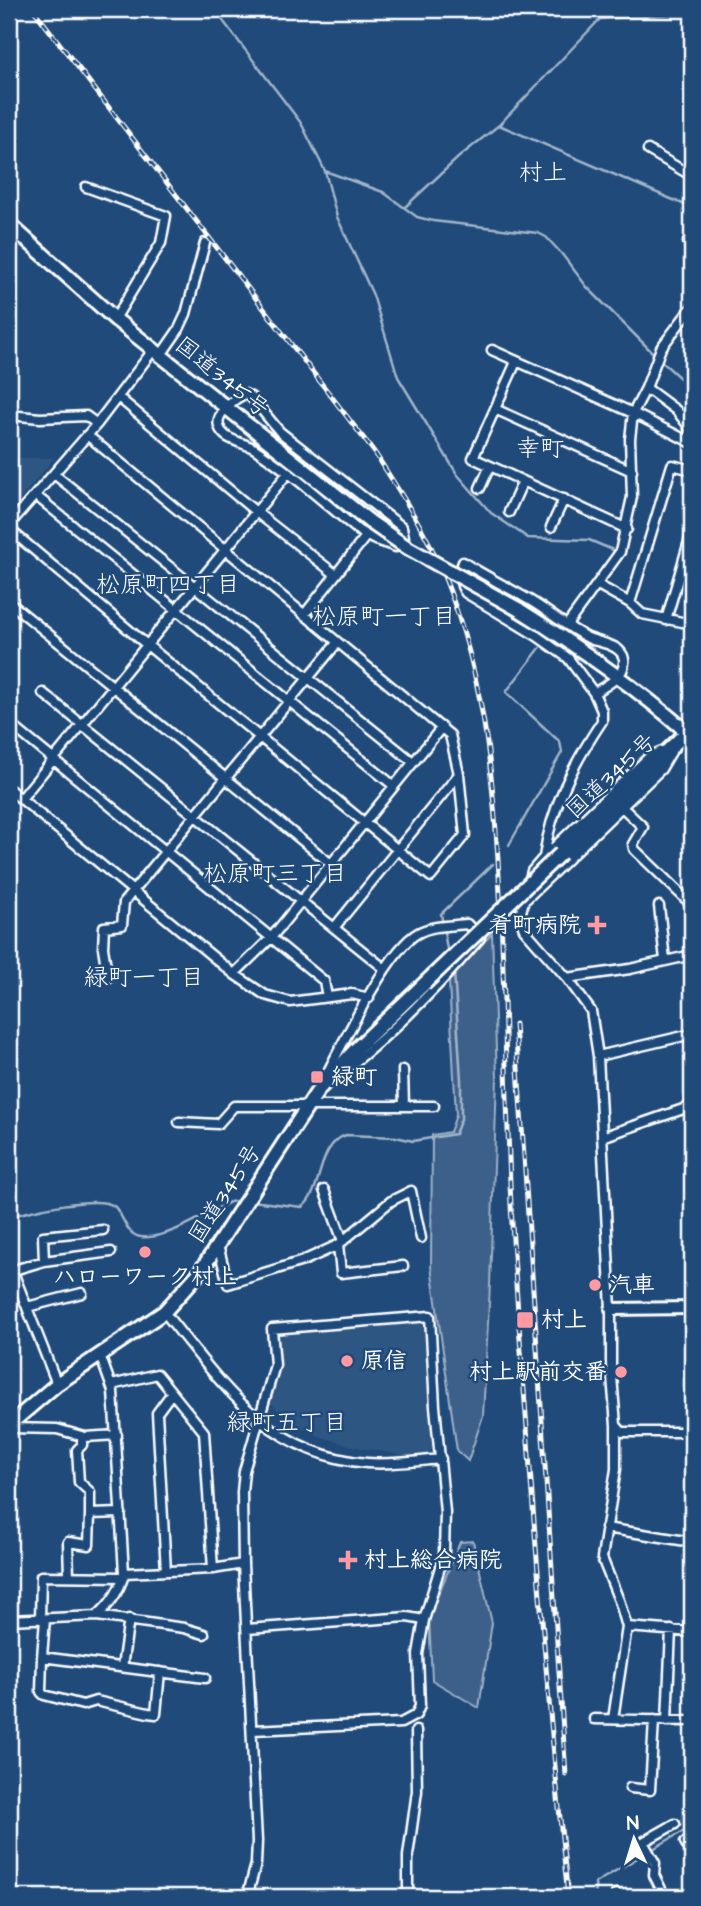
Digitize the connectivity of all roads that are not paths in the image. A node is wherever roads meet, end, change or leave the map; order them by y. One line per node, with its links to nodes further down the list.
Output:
1 (648, 150): 2 (street)
2 (692, 176)
3 (86, 187): 7 (street)
4 (9, 224): 7 (highway, 国道345号)
5 (205, 243): 9 (street)
6 (692, 307): 11 (street)
7 (115, 319): 9 (highway, 国道345号)
8 (492, 350): 10 (street)
9 (157, 352): 12 (street); 13 (highway, 国道345号)
10 (516, 362): 14 (street); 15 (street)
11 (646, 388): 15 (street); 19 (street)
12 (118, 397): 17 (street); 29 (street)
13 (226, 409): 23 (street); 35 (street); 49 (highway, 国道345号, bridge)
14 (495, 409): 20 (street); 22 (street)
15 (633, 413): 19 (street); 22 (street)
16 (9, 415): 17 (street)
17 (97, 424): 18 (street)
18 (87, 435): 24 (street); 36 (street)
19 (690, 441)
20 (490, 466): 25 (street); 26 (street)
21 (692, 470): 41 (street)
22 (632, 471): 33 (street)
23 (288, 473): 29 (street); 35 (street)
24 (54, 474): 27 (street); 39 (street)
25 (523, 481): 28 (street); 30 (street)
26 (480, 488)
27 (35, 495): 31 (street); 42 (street)
28 (564, 499): 32 (street); 33 (street)
29 (256, 512): 36 (street); 37 (street)
30 (509, 512)
31 (9, 527): 48 (street)
32 (551, 527)
33 (627, 529): 38 (street)
34 (692, 531): 44 (street)
35 (367, 536): 37 (street)
36 (225, 549): 39 (street); 43 (street)
37 (335, 574): 43 (street)
38 (597, 585): 41 (street); 46 (street)
39 (195, 587): 42 (street); 50 (street)
40 (9, 602): 51 (street)
41 (630, 603): 44 (street)
42 (176, 609): 48 (street); 54 (street)
43 (304, 615): 47 (street)
44 (666, 620): 45 (street)
45 (692, 624)
46 (567, 625): 49 (street); 53 (street)
47 (337, 643): 50 (street); 57 (street)
48 (147, 645): 51 (street); 59 (street)
49 (618, 677): 53 (street); 58 (highway, 国道345号)
50 (308, 678): 54 (street); 62 (street)
51 (112, 687): 56 (street); 64 (street)
52 (43, 692): 56 (street)
53 (594, 693): 73 (street)
54 (289, 701): 59 (street); 65 (street)
55 (9, 723): 61 (street)
56 (82, 724): 61 (street); 69 (street)
57 (442, 727): 62 (street); 63 (street)
58 (690, 731): 60 (highway, 国道345号)
59 (260, 737): 64 (street); 70 (street)
60 (677, 743): 68 (street); 73 (street); 93 (highway, 国道345号, bridge)
61 (54, 758): 67 (street); 72 (street)
62 (413, 762): 65 (street)
63 (460, 774): 71 (street); 71 (street)
64 (226, 778): 69 (street); 74 (street)
65 (394, 786): 70 (street)
66 (9, 789): 67 (street)
67 (21, 799): 75 (street)
68 (622, 807): 77 (street); 78 (street)
69 (195, 816): 72 (street); 76 (street)
70 (364, 822): 71 (street); 74 (street)
71 (398, 849): 80 (street)
72 (166, 851): 75 (street); 81 (street)
73 (544, 857): 77 (street)
74 (331, 864): 76 (street)
75 (133, 892): 85 (street); 86 (street)
76 (300, 900): 80 (street); 81 (street)
77 (523, 901): 87 (street)
78 (692, 905)
79 (659, 906): 83 (street)
80 (334, 928): 84 (street)
81 (271, 938): 85 (street); 88 (street)
82 (692, 955): 83 (street)
83 (665, 960): 87 (street)
84 (385, 969): 89 (street); 93 (street)
85 (234, 974): 88 (street)
86 (108, 978)
87 (567, 978): 91 (street)
88 (327, 997): 89 (street)
89 (369, 998): 93 (street)
90 (692, 1034): 91 (street)
91 (598, 1056): 99 (street)
92 (403, 1070): 95 (street)
93 (319, 1089): 94 (highway, 国道345号)
94 (308, 1104): 95 (street); 98 (street); 104 (highway, 国道345号)
95 (404, 1106): 96 (street)
96 (434, 1106)
97 (692, 1106): 99 (street)
98 (179, 1122)
99 (602, 1137): 112 (street)
100 (324, 1190): 103 (street)
101 (103, 1230): 106 (street)
102 (421, 1238): 103 (street)
103 (340, 1243): 104 (street); 107 (street)
104 (218, 1245): 113 (highway, 国道345号)
105 (111, 1252): 106 (street)
106 (44, 1261): 108 (street)
107 (403, 1266)
108 (12, 1272): 110 (street)
109 (82, 1293): 110 (street)
110 (27, 1307): 115 (street)
111 (689, 1307): 112 (main road)
112 (611, 1309): 119 (street)
113 (164, 1312): 114 (highway, 国道345号); 118 (street)
114 (100, 1354): 115 (highway, 国道345号); 116 (street)
115 (57, 1384): 120 (highway, 国道345号)
116 (112, 1385): 117 (street); 122 (street)
117 (171, 1394): 130 (street); 131 (street)
118 (258, 1420): 124 (street); 124 (street); 129 (street)
119 (616, 1425): 121 (street); 127 (street)
120 (9, 1426): 123 (street)
121 (692, 1432)
122 (117, 1435): 123 (street); 125 (street)
123 (82, 1436): 126 (street)
124 (441, 1459): 138 (street)
125 (121, 1513): 126 (street); 132 (street)
126 (90, 1514): 133 (street)
127 (606, 1528): 128 (street); 139 (street)
128 (692, 1542)
129 (243, 1564): 130 (street); 140 (street)
130 (213, 1569): 131 (street)
131 (166, 1571): 132 (street)
132 (124, 1575): 133 (street); 134 (street)
133 (69, 1576): 135 (street)
134 (97, 1616): 135 (street); 136 (street)
135 (42, 1619): 137 (street); 144 (street)
136 (129, 1619): 143 (street); 145 (street)
137 (9, 1620)
138 (424, 1620): 140 (street); 153 (street)
139 (627, 1626): 141 (street); 149 (street)
140 (247, 1629): 153 (street)
141 (671, 1630): 142 (street); 151 (street)
142 (692, 1632)
143 (204, 1634)
144 (42, 1657): 145 (street); 146 (street)
145 (122, 1667): 146 (street)
146 (160, 1672): 147 (street)
147 (205, 1678)
148 (594, 1719): 149 (street)
149 (613, 1719): 150 (street)
150 (654, 1720): 151 (street); 155 (street)
151 (667, 1721): 152 (street)
152 (692, 1721)
153 (253, 1730): 159 (street)
154 (416, 1731): 160 (street)
155 (630, 1788)
156 (675, 1824): 161 (street)
157 (685, 1842): 158 (street)
158 (692, 1854)
159 (247, 1897)
160 (408, 1897)
161 (665, 1897)

